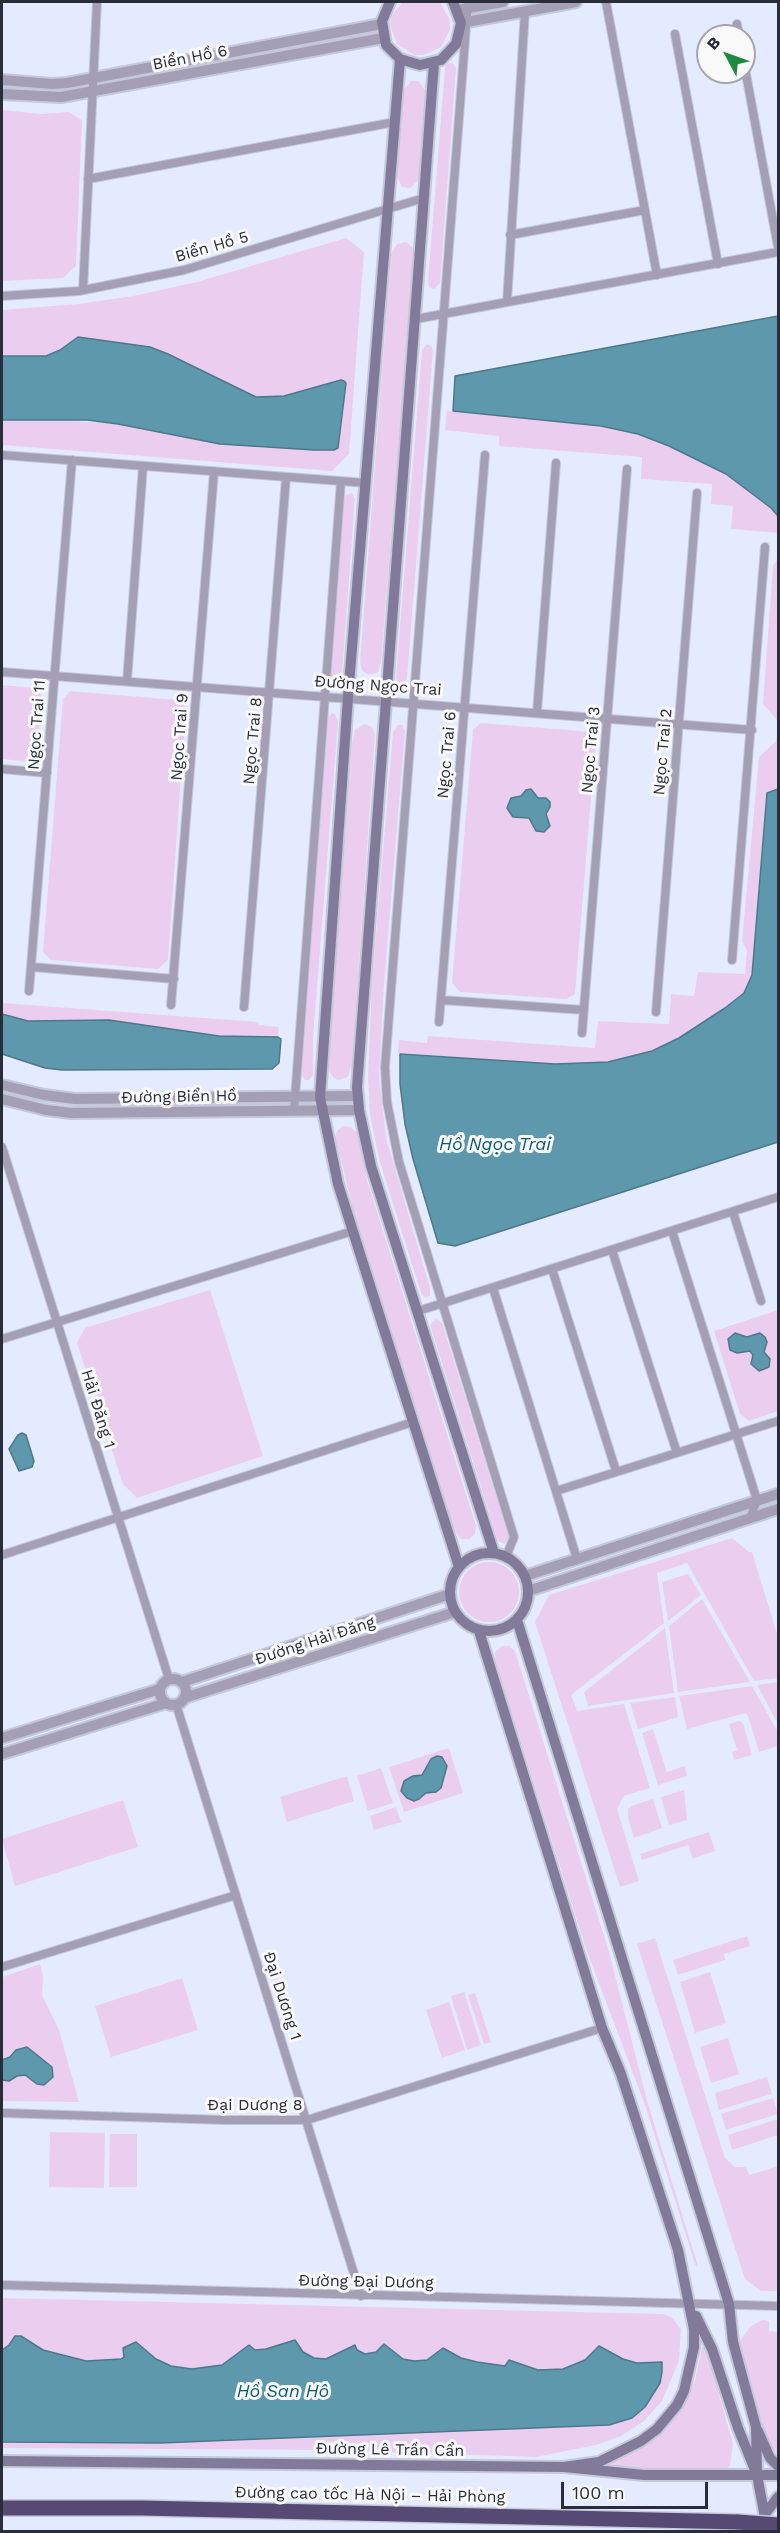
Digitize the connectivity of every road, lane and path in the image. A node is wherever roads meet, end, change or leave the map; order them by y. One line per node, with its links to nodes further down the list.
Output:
1 (97, 2): 14 (street)
2 (390, 2): 9 (main road)
3 (503, 2): 6 (street)
4 (576, 2): 7 (street)
5 (606, 2): 23 (street)
6 (462, 5): 8 (main road)
7 (525, 11): 8 (street); 24 (street)
8 (463, 23): 13 (main road); 32 (street)
9 (382, 24): 11 (main road); 14 (street, Biển Hồ 6)
10 (675, 34): 27 (street)
11 (383, 38): 12 (main road); 17 (street, Biển Hồ 6)
12 (400, 59): 13 (main road); 19 (main road)
13 (434, 63): 21 (main road)
14 (93, 78): 15 (street, Biển Hồ 6); 17 (street)
15 (2, 80)
16 (748, 84): 25 (street)
17 (93, 92): 18 (street, Biển Hồ 6); 20 (street)
18 (2, 94)
19 (395, 122): 20 (street); 22 (main road)
20 (88, 179): 29 (street)
21 (424, 198): 22 (street, Biển Hồ 5); 33 (main road)
22 (388, 209): 29 (street, Biển Hồ 5); 43 (main road)
23 (645, 210): 24 (street); 28 (street)
24 (510, 235): 31 (street)
25 (778, 247)
26 (778, 252): 27 (street)
27 (718, 264): 28 (street)
28 (657, 275): 31 (street)
29 (83, 290): 30 (street, Biển Hồ 5)
30 (2, 296)
31 (507, 302): 32 (street)
32 (445, 314): 33 (street); 54 (street)
33 (416, 319): 53 (main road)
34 (2, 454): 36 (street)
35 (485, 455): 55 (street, Ngọc Trai 6)
36 (72, 460): 38 (street); 47 (street, Ngọc Trai 11)
37 (556, 463): 56 (street)
38 (143, 466): 40 (street); 48 (street)
39 (627, 469): 57 (street, Ngọc Trai 3)
40 (214, 472): 41 (street); 49 (street, Ngọc Trai 9)
41 (286, 478): 42 (street); 50 (street, Ngọc Trai 8)
42 (341, 481): 43 (street); 51 (street)
43 (366, 483): 52 (main road)
44 (697, 493): 58 (street, Ngọc Trai 2)
45 (765, 547): 59 (street)
46 (2, 672): 47 (street, Đường Ngọc Trai)
47 (54, 676): 48 (street, Đường Ngọc Trai); 61 (street, Ngọc Trai 11)
48 (127, 681): 49 (street, Đường Ngọc Trai)
49 (198, 686): 50 (street, Đường Ngọc Trai); 64 (street, Ngọc Trai 9)
50 (270, 692): 51 (street, Đường Ngọc Trai); 68 (street, Ngọc Trai 8)
51 (323, 696): 52 (street, Đường Ngọc Trai); 75 (street)
52 (348, 697): 53 (street, Đường Ngọc Trai); 76 (main road)
53 (385, 700): 54 (street, Đường Ngọc Trai); 74 (main road)
54 (413, 703): 55 (street, Đường Ngọc Trai); 90 (street)
55 (465, 707): 56 (street, Đường Ngọc Trai); 66 (street, Ngọc Trai 6)
56 (537, 712): 57 (street, Đường Ngọc Trai)
57 (608, 717): 58 (street, Đường Ngọc Trai); 69 (street, Ngọc Trai 3)
58 (680, 724): 59 (street, Đường Ngọc Trai); 70 (street, Ngọc Trai 2)
59 (752, 730): 62 (street)
60 (2, 769): 61 (street)
61 (48, 773): 63 (street, Ngọc Trai 11)
62 (732, 960)
63 (32, 967): 64 (street); 65 (street, Ngọc Trai 11)
64 (174, 979): 67 (street, Ngọc Trai 9)
65 (29, 991)
66 (441, 1000): 69 (street); 71 (street, Ngọc Trai 6)
67 (171, 1005)
68 (244, 1007)
69 (584, 1010): 72 (street, Ngọc Trai 3)
70 (656, 1012)
71 (439, 1022)
72 (582, 1033)
73 (2, 1085): 75 (street, Đường Biển Hồ)
74 (358, 1096): 76 (street, Đường Biển Hồ); 78 (main road)
75 (294, 1097): 76 (street, Đường Biển Hồ); 79 (street)
76 (320, 1097): 80 (main road)
77 (2, 1099): 79 (street, Đường Biển Hồ)
78 (359, 1110): 80 (street, Đường Biển Hồ); 91 (main road)
79 (294, 1111): 80 (street, Đường Biển Hồ)
80 (322, 1111): 84 (main road)
81 (2, 1147): 92 (street, Hải Đăng 1)
82 (778, 1197): 83 (street)
83 (733, 1212): 85 (street); 89 (street)
84 (353, 1231): 92 (street); 95 (main road)
85 (672, 1231): 86 (street); 96 (street)
86 (612, 1250): 87 (street); 97 (street)
87 (552, 1269): 88 (street); 98 (street)
88 (493, 1288): 90 (street); 99 (street)
89 (761, 1301)
90 (441, 1304): 91 (street); 108 (street)
91 (418, 1311): 106 (main road)
92 (57, 1321): 93 (street); 104 (street, Hải Đăng 1)
93 (2, 1339)
94 (778, 1421): 96 (street)
95 (413, 1422): 104 (street); 110 (main road)
96 (736, 1435): 97 (street); 101 (street)
97 (677, 1453): 98 (street)
98 (616, 1472): 99 (street)
99 (556, 1491): 109 (street)
100 (778, 1494): 101 (street)
101 (757, 1500): 102 (street); 105 (street)
102 (741, 1505): 105 (street); 109 (street)
103 (778, 1509): 105 (street)
104 (118, 1516): 107 (street); 117 (street, Hải Đăng 1)
105 (750, 1518): 112 (street)
106 (494, 1553): 108 (main road); 110 (main road)
107 (2, 1555)
108 (506, 1557): 111 (main road)
109 (577, 1559): 111 (street)
110 (459, 1567): 113 (main road)
111 (525, 1576): 112 (main road)
112 (528, 1590): 115 (main road)
113 (450, 1594): 114 (main road); 118 (street, Đường Hải Đăng)
114 (455, 1612): 116 (main road); 120 (street, Đường Hải Đăng)
115 (517, 1620): 116 (main road); 131 (main road)
116 (479, 1631): 125 (main road)
117 (169, 1679): 118 (street); 119 (street)
118 (182, 1682): 120 (street)
119 (160, 1689): 120 (street); 121 (street)
120 (176, 1702): 122 (street, Đường Hải Đăng); 123 (street, Đại Dương 1)
121 (2, 1738)
122 (2, 1754)
123 (236, 1895): 124 (street); 127 (street, Đại Dương 1)
124 (2, 1967)
125 (602, 2028): 127 (street, Đại Dương 8); 130 (main road)
126 (2, 2113): 127 (street, Đại Dương 8)
127 (308, 2120): 129 (street, Đại Dương 1)
128 (2, 2285): 129 (street, Đường Đại Dương)
129 (361, 2296): 130 (street, Đường Đại Dương)
130 (689, 2302): 131 (street, Đường Đại Dương); 136 (main road); 137 (main road)
131 (729, 2304): 132 (street, Đường Đại Dương); 133 (main road)
132 (778, 2306)
133 (756, 2427): 135 (main road); 137 (main road)
134 (2, 2461): 136 (main road, Đường Lê Trần Cẩn)
135 (778, 2466)
136 (564, 2467): 137 (main road, Đường Lê Trần Cẩn)
137 (757, 2475): 138 (main road, Đường Lê Trần Cẩn); 141 (main road)
138 (778, 2475)
139 (778, 2497): 141 (main road)
140 (2, 2508): 142 (highway, Đường cao tốc Hà Nội – Hải Phòng, bridge)
141 (765, 2514): 143 (main road)
142 (778, 2524)
143 (768, 2532)

